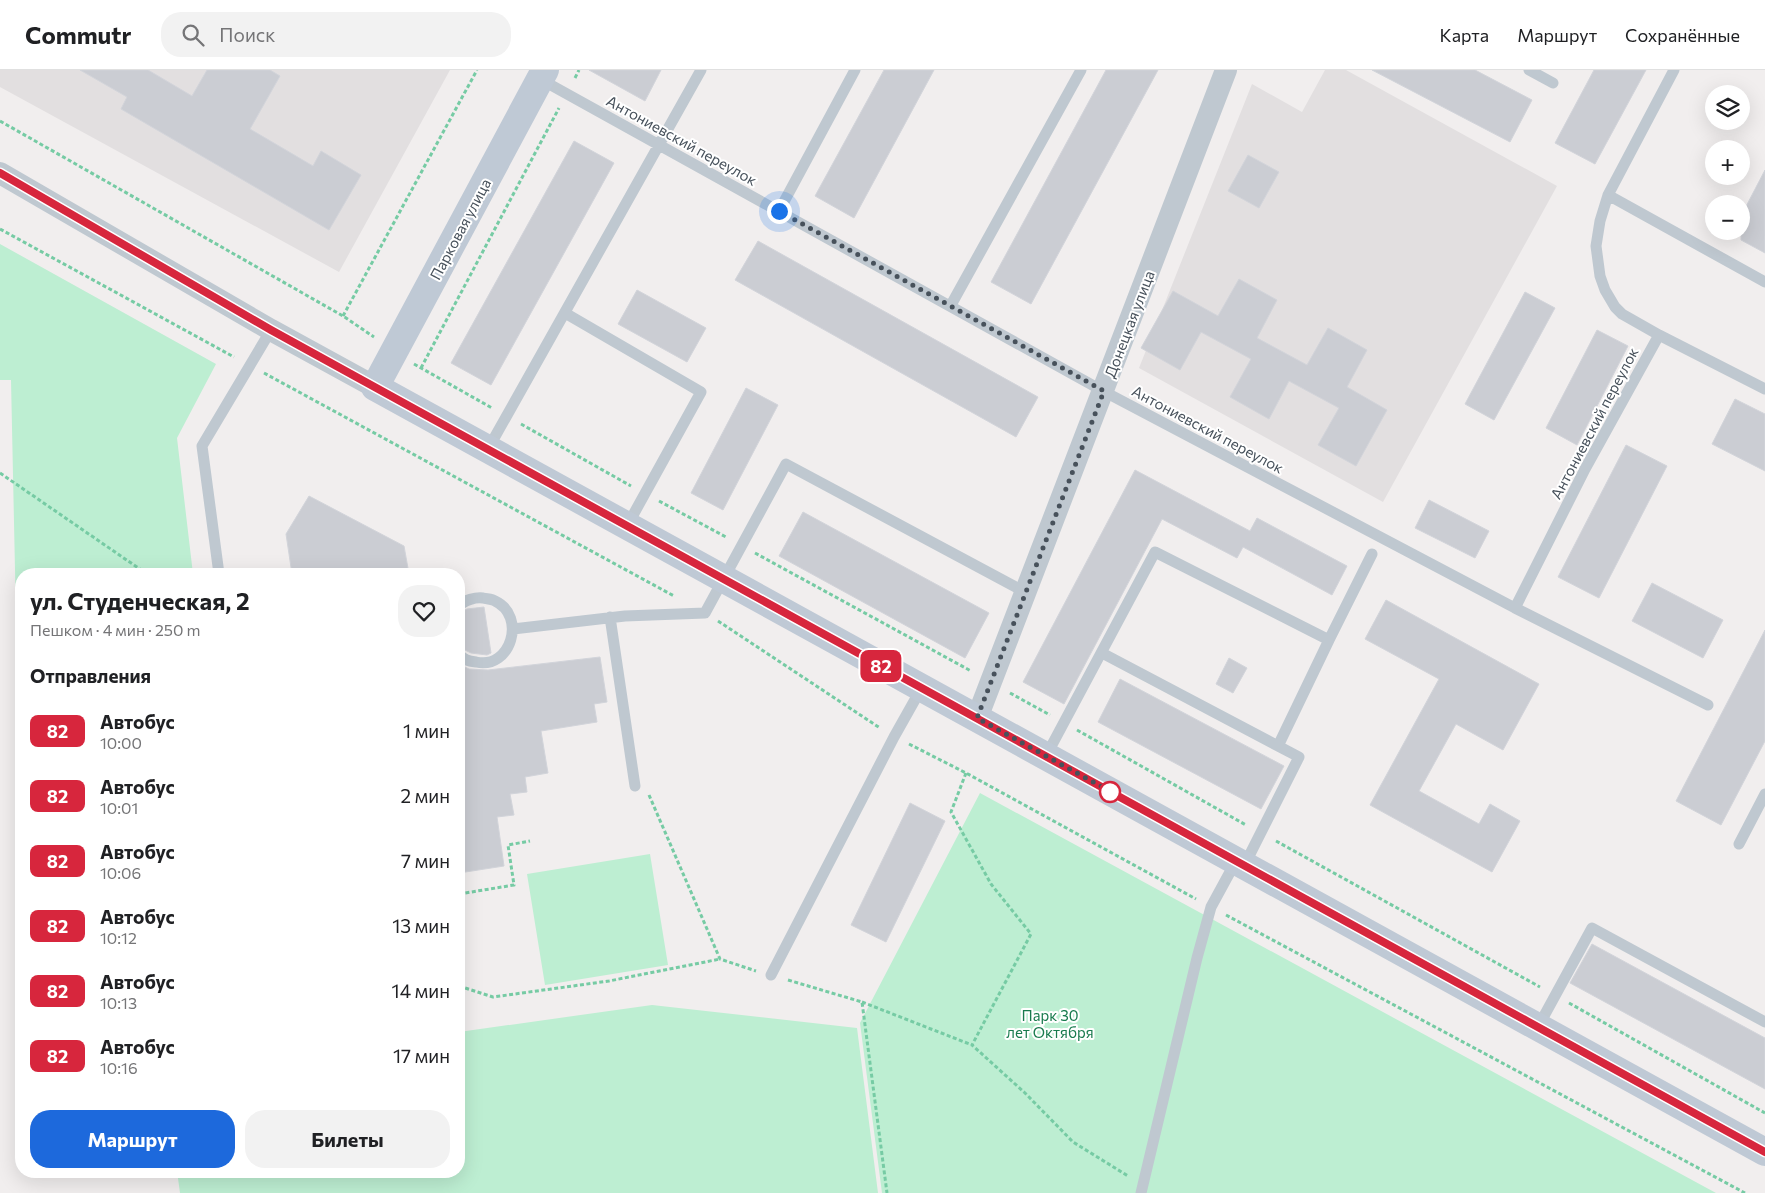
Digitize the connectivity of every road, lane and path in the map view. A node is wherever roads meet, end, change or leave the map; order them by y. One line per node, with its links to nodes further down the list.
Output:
1 (477, 70): 22 (path)
2 (579, 70): 10 (path)
3 (701, 70): 14 (lane)
4 (855, 70): 17 (lane)
5 (1081, 70): 20 (lane)
6 (1226, 70): 30 (street, Донецкая улица)
7 (1529, 70): 11 (lane)
8 (1674, 70): 16 (lane)
9 (543, 75): 14 (lane, Антониевский переулок); 25 (street, Парковая улица)
10 (575, 79)
11 (1553, 83)
12 (561, 105): 27 (path)
13 (0, 121): 22 (path)
14 (660, 145): 17 (lane, Антониевский переулок); 21 (lane)
15 (0, 173): 23 (street)
16 (1608, 195): 19 (lane); 24 (lane)
17 (779, 211): 20 (lane, Антониевский переулок)
18 (0, 229): 26 (path)
19 (1765, 282)
20 (951, 305): 30 (lane, Антониевский переулок)
21 (565, 313): 31 (lane); 34 (lane)
22 (343, 316): 25 (path)
23 (271, 330): 26 (lane); 28 (street)
24 (1659, 335): 29 (lane); 43 (lane, Антониевский переулок)
25 (394, 351): 27 (path); 28 (street, Парковая улица)
26 (250, 365): 39 (lane); 44 (path)
27 (421, 368): 31 (path)
28 (375, 387): 32 (street)
29 (1765, 389)
30 (1104, 391): 41 (street, Донецкая улица); 43 (lane, Антониевский переулок)
31 (506, 416): 32 (lane); 34 (path)
32 (488, 449): 35 (street)
33 (0, 473): 38 (path)
34 (645, 493): 35 (lane); 36 (path)
35 (626, 526): 40 (street)
36 (742, 546): 40 (lane); 41 (lane); 50 (path)
37 (1372, 554): 47 (lane)
38 (138, 568)
39 (218, 568)
40 (724, 579): 44 (lane); 51 (street)
41 (1025, 592): 50 (street, Донецкая улица)
42 (465, 601): 46 (lane)
43 (1515, 608): 52 (lane)
44 (705, 613): 45 (lane); 55 (path)
45 (610, 617): 46 (lane); 59 (lane)
46 (514, 629): 49 (lane)
47 (1329, 640): 48 (lane); 56 (lane)
48 (1102, 653): 54 (lane); 56 (lane)
49 (465, 660)
50 (991, 682): 53 (street, Донецкая улица); 54 (path)
51 (921, 689): 53 (street); 55 (lane)
52 (1708, 705)
53 (977, 718): 57 (street)
54 (1064, 723): 57 (lane); 61 (path)
55 (894, 737): 58 (path); 68 (lane)
56 (1278, 746): 61 (lane)
57 (1046, 756): 64 (street)
58 (966, 773): 66 (path); 74 (path)
59 (635, 786)
60 (1763, 802): 63 (lane)
61 (1260, 833): 64 (lane); 70 (path)
62 (530, 841): 65 (path)
63 (1739, 844)
64 (1240, 863): 66 (lane); 73 (street)
65 (465, 893)
66 (1211, 907): 77 (lane); 78 (path)
67 (720, 959): 69 (path)
68 (770, 975)
69 (465, 988)
70 (1556, 996): 72 (lane); 73 (lane); 75 (path)
71 (862, 1002): 74 (path)
72 (1765, 1022)
73 (1538, 1028): 76 (street)
74 (972, 1045): 77 (path)
75 (1765, 1113)
76 (1765, 1152)
77 (1142, 1189)
78 (1745, 1193)

